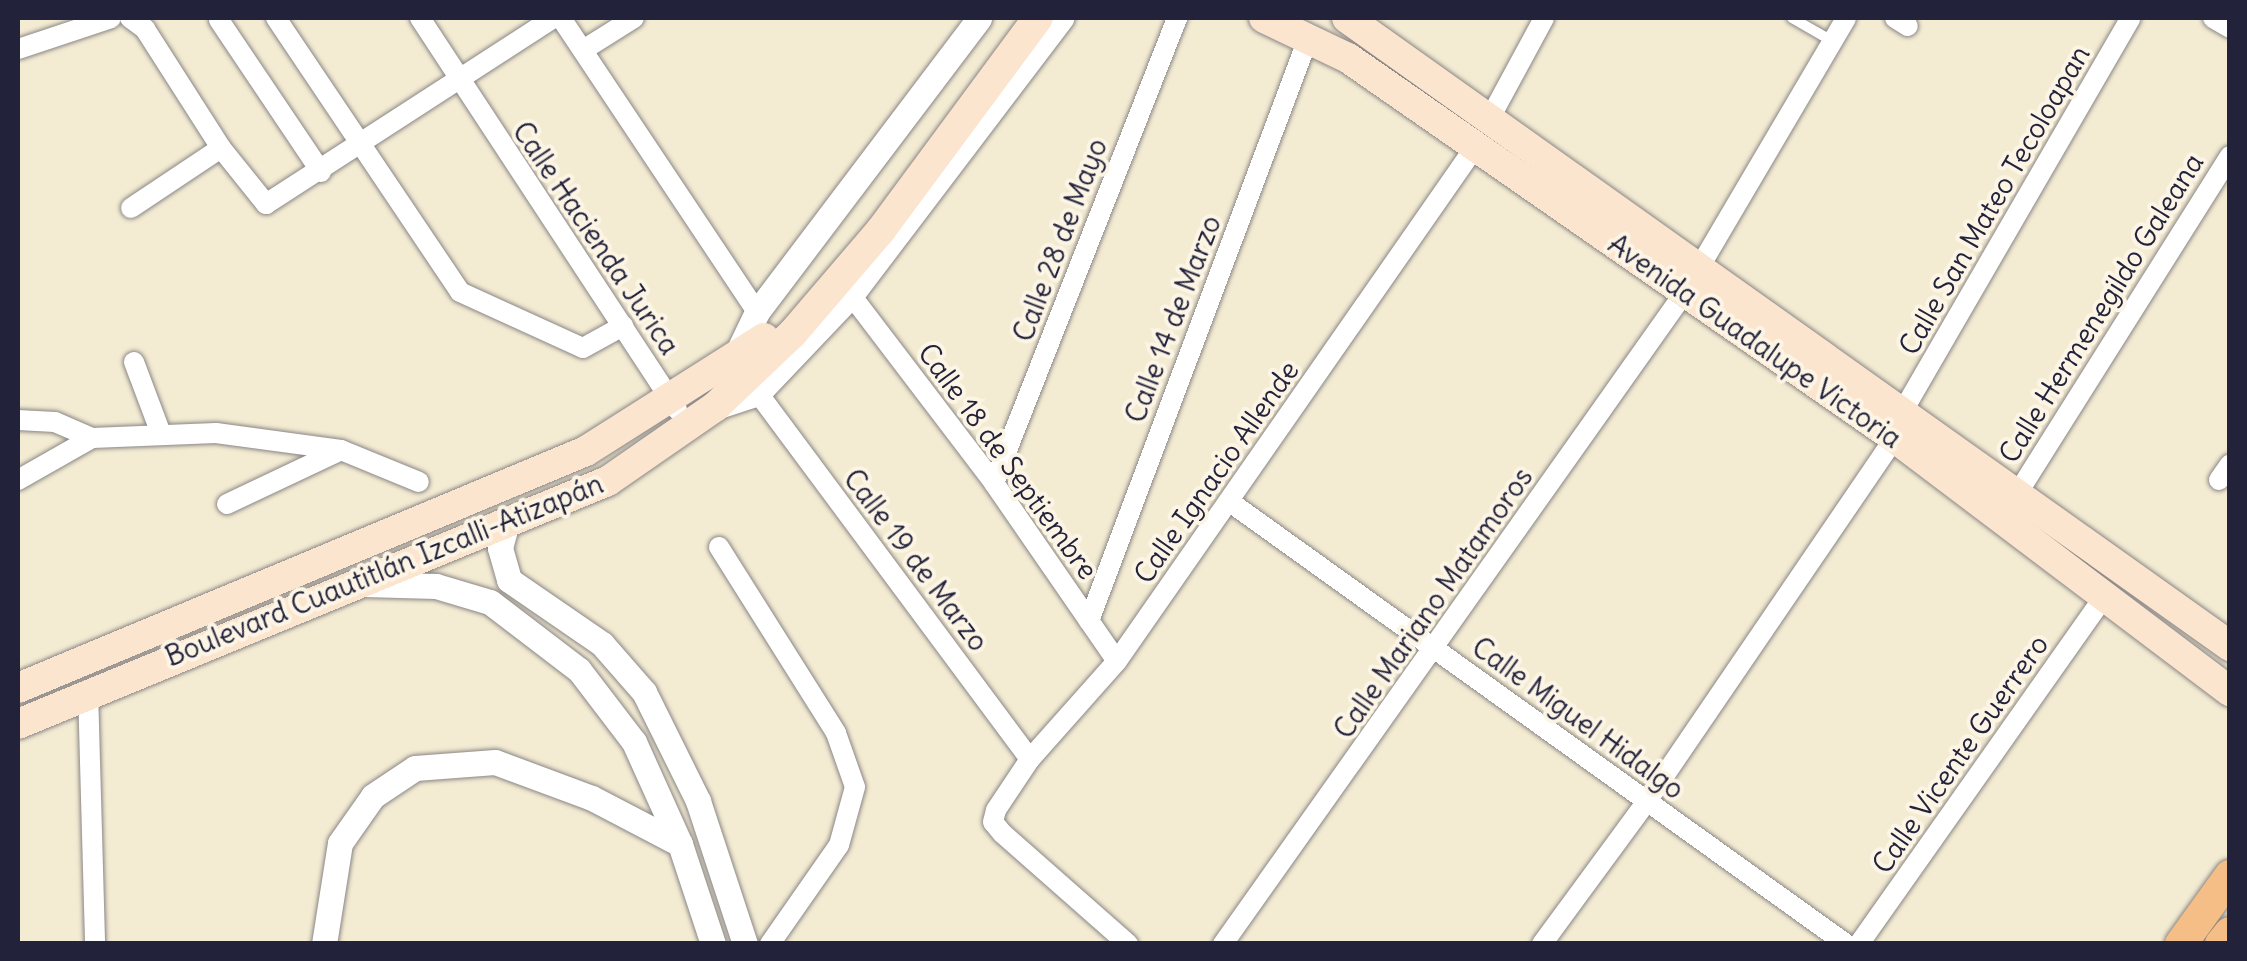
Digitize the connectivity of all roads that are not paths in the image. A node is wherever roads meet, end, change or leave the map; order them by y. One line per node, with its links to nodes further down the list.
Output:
1 (111, 18): 24 (street)
2 (130, 18): 30 (street)
3 (276, 18): 28 (street)
4 (420, 18): 26 (street, Calle Hacienda Jurica)
5 (554, 18): 26 (street)
6 (562, 18): 25 (street)
7 (634, 18): 25 (street)
8 (979, 18): 36 (street)
9 (1020, 18): 36 (main road, Boulevard Cuautitlán Izcalli-Atizapán)
10 (1038, 18): 36 (main road, Boulevard Cuautitlán Izcalli-Atizapán)
11 (1062, 18): 35 (street)
12 (1177, 18): 50 (street, Calle 28 de Mayo)
13 (1264, 18): 22 (main road, Avenida Guadalupe Victoria)
14 (1544, 18): 27 (street)
15 (1792, 18): 23 (lane)
16 (1846, 18): 23 (street, Calle Mariano Matamoros)
17 (2131, 18): 43 (street, Calle San Mateo Tecoloapan)
18 (2213, 18): 21 (street)
19 (1354, 19): 27 (main road, Avenida Guadalupe Victoria)
20 (218, 20): 32 (street)
21 (2230, 28)
22 (1309, 36): 29 (main road, Avenida Guadalupe Victoria); 58 (street, Calle 14 de Marzo)
23 (1832, 41): 34 (street, Calle Mariano Matamoros)
24 (18, 49)
25 (583, 50): 36 (street)
26 (458, 81): 28 (street); 37 (street, Calle Hacienda Jurica)
27 (1490, 118): 34 (main road, Avenida Guadalupe Victoria)
28 (358, 146): 32 (street); 37 (street)
29 (1475, 147): 34 (main road, Avenida Guadalupe Victoria); 52 (street, Calle Ignacio Allende)
30 (221, 148): 32 (street); 33 (street)
31 (2230, 156): 51 (street, Calle Hermenegildo Galeana)
32 (321, 172)
33 (132, 208)
34 (1692, 280): 43 (main road, Avenida Guadalupe Victoria); 60 (street, Calle Mariano Matamoros)
35 (851, 296): 39 (street); 50 (street, Calle 18 de Septiembre)
36 (777, 323): 40 (main road, Boulevard Cuautitlán Izcalli-Atizapán); 41 (main road, Boulevard Cuautitlán Izcalli-Atizapán)
37 (623, 326): 40 (street, Calle Hacienda Jurica)
38 (134, 362): 45 (street)
39 (758, 393): 41 (street); 66 (street, Calle 19 de Marzo)
40 (671, 399): 44 (street, Calle Hacienda Jurica); 62 (main road, Boulevard Cuautitlán Izcalli-Atizapán)
41 (716, 407): 44 (main road, Boulevard Cuautitlán Izcalli-Atizapán)
42 (18, 420): 46 (street)
43 (1899, 423): 51 (main road, Avenida Guadalupe Victoria); 57 (main road, Avenida Guadalupe Victoria); 67 (street, Calle San Mateo Tecoloapan)
44 (687, 426): 54 (main road, Boulevard Cuautitlán Izcalli-Atizapán)
45 (161, 434): 46 (street); 47 (street)
46 (92, 438): 48 (street)
47 (341, 450): 49 (street); 53 (street)
48 (18, 480)
49 (419, 482)
50 (994, 483): 58 (street, Calle 18 de Septiembre)
51 (2019, 490): 59 (main road, Avenida Guadalupe Victoria)
52 (1230, 502): 60 (street, Calle Miguel Hidalgo); 61 (street, Calle Ignacio Allende)
53 (227, 504)
54 (507, 522): 56 (main road, Boulevard Cuautitlán Izcalli-Atizapán); 74 (street)
55 (719, 546): 75 (street)
56 (351, 584): 63 (main road, Boulevard Cuautitlán Izcalli-Atizapán); 68 (street)
57 (2105, 595): 64 (main road, Avenida Guadalupe Victoria); 80 (street, Calle Vicente Guerrero)
58 (1089, 621): 61 (street, Calle 18 de Septiembre)
59 (2230, 646)
60 (1434, 648): 67 (street, Calle Miguel Hidalgo); 77 (street, Calle Mariano Matamoros)
61 (1116, 661): 66 (street, Calle Ignacio Allende)
62 (18, 688)
63 (88, 690): 65 (main road, Boulevard Cuautitlán Izcalli-Atizapán); 71 (street)
64 (2230, 691)
65 (18, 724)
66 (1030, 759): 76 (street, Calle Ignacio Allende)
67 (1647, 802): 78 (street, Calle San Mateo Tecoloapan); 79 (street, Calle Miguel Hidalgo)
68 (680, 844): 72 (street); 73 (street)
69 (2230, 876): 81 (main road)
70 (2230, 933): 82 (main road)
71 (96, 944)
72 (324, 944)
73 (712, 944)
74 (745, 944)
75 (770, 944)
76 (1128, 944)
77 (1223, 944)
78 (1542, 944)
79 (1846, 944)
80 (1859, 944)
81 (2181, 944)
82 (2222, 944)

